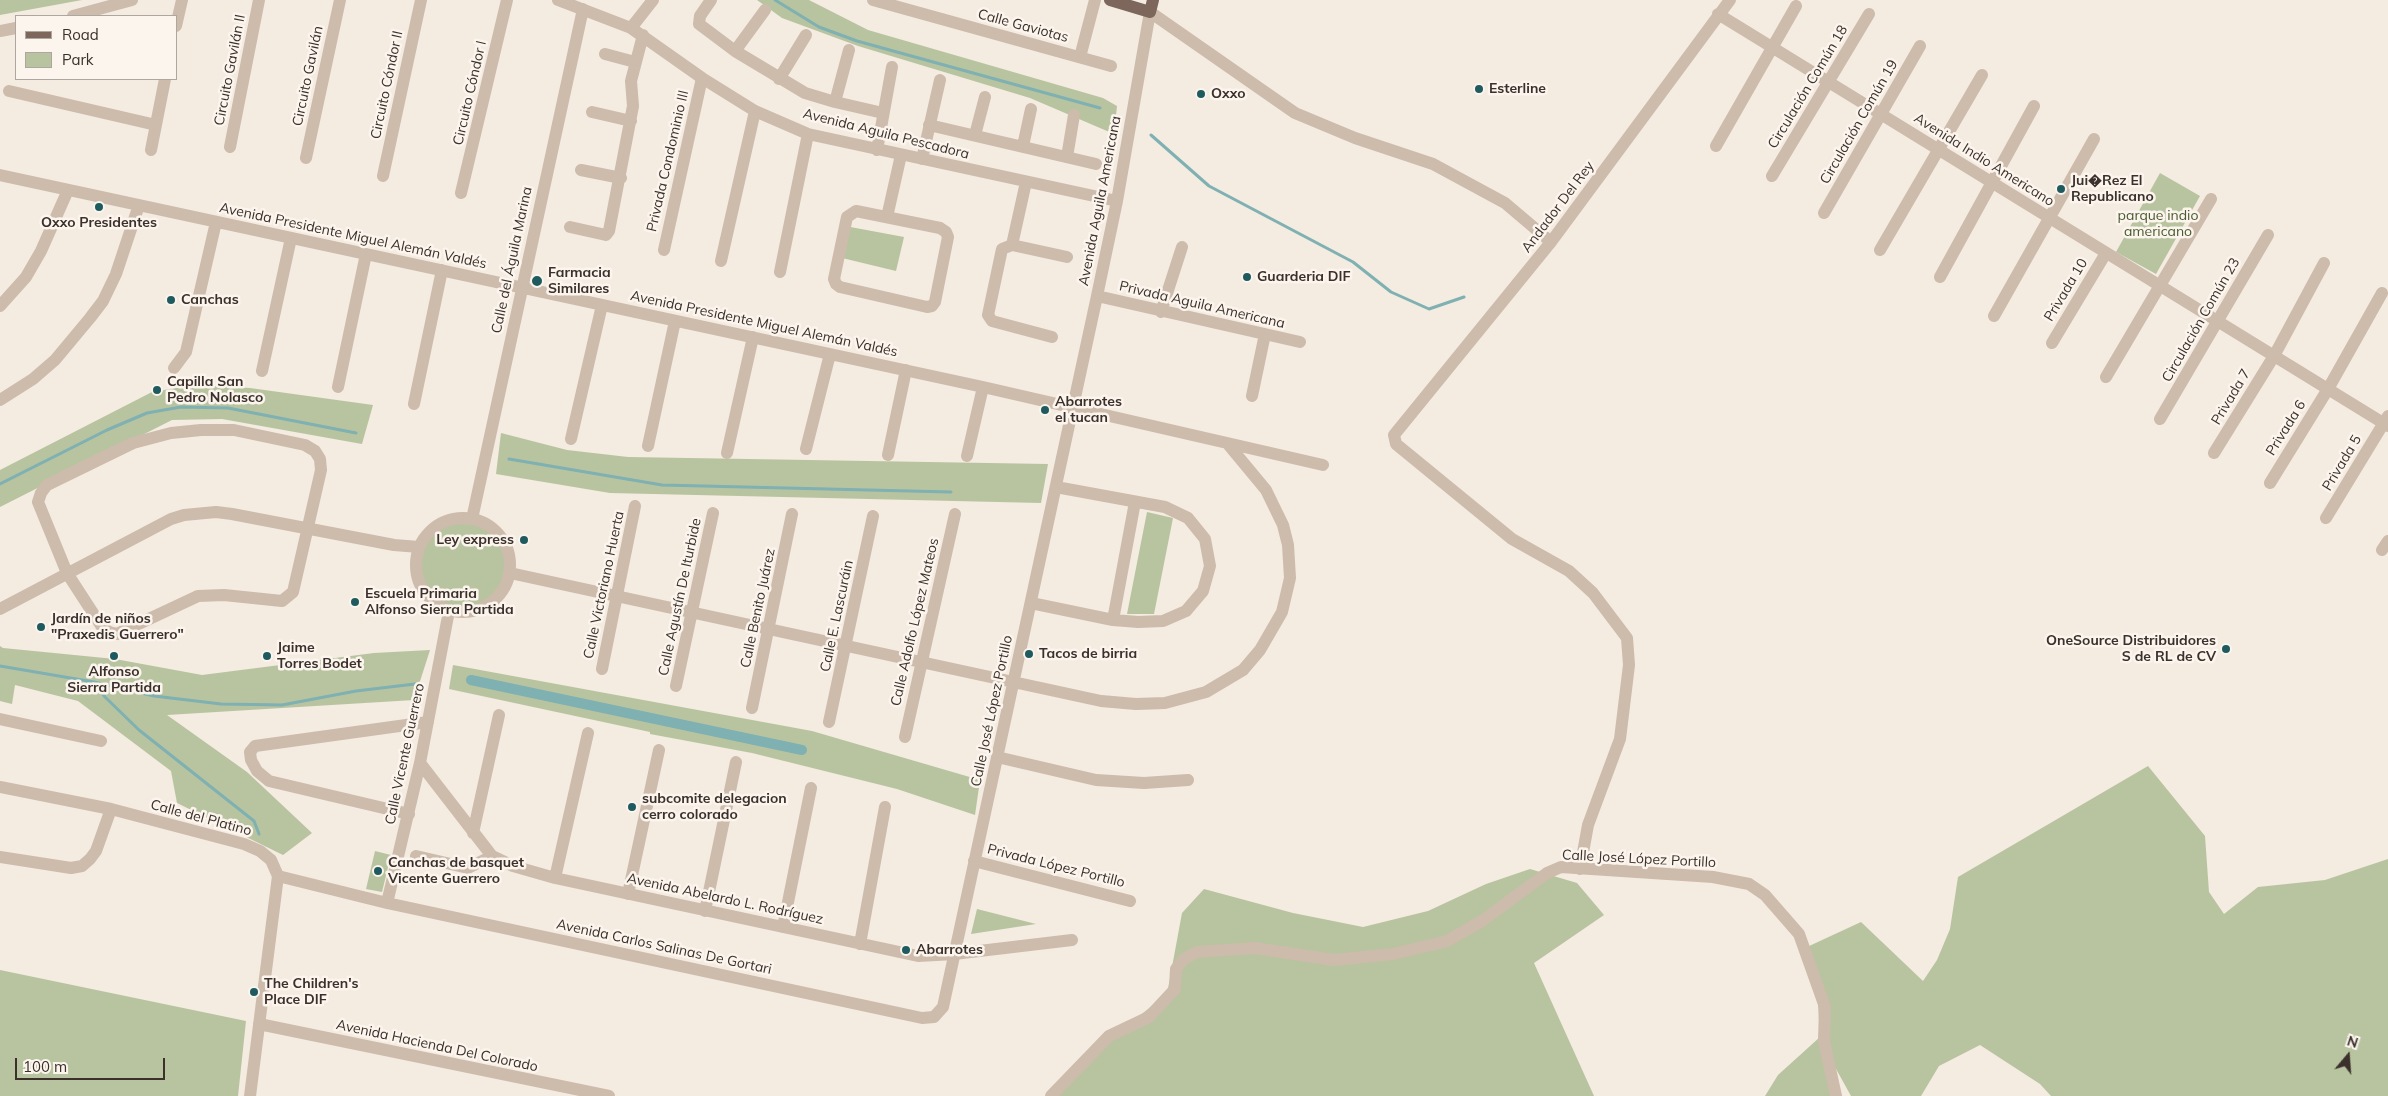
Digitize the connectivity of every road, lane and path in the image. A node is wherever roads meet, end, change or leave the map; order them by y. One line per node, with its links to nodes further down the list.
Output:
1 (182, 0): 22 (street)
2 (259, 0): 59 (street, Circuito Gavilán II)
3 (340, 0): 67 (street, Circuito Gavilán)
4 (421, 0): 72 (street, Circuito Cóndor II)
5 (507, 0): 78 (street, Circuito Cóndor I)
6 (558, 0): 16 (street, Avenida Aguila Pescadora)
7 (653, 0): 24 (street)
8 (711, 0): 31 (street)
9 (873, 0): 33 (street, Calle Gaviotas)
10 (1095, 0): 33 (street, Calle Gaviotas)
11 (1110, 0): 14 (main road)
12 (1730, 0): 18 (street, Andador Del Rey)
13 (128, 2): 20 (street); 21 (street)
14 (1152, 6): 80 (street, Avenida Aguila Americana); 89 (street)
15 (1796, 6): 29 (street)
16 (583, 9): 24 (street, Avenida Aguila Pescadora); 103 (street, Calle del Águila Marina)
17 (765, 10): 31 (street)
18 (1718, 14): 29 (street, Avenida Indio Americano); 89 (street, Andador Del Rey)
19 (1869, 14): 42 (street, Circulación Común 18)
20 (77, 15)
21 (122, 15)
22 (178, 17)
23 (15, 28): 25 (street)
24 (631, 28): 26 (street, Avenida Aguila Pescadora)
25 (0, 31)
26 (644, 35): 34 (street); 38 (street, Avenida Aguila Pescadora)
27 (806, 35): 39 (street)
28 (1920, 46): 52 (street, Circulación Común 19)
29 (1773, 48): 42 (street, Avenida Indio Americano); 61 (street)
30 (849, 50): 45 (street)
31 (735, 51): 39 (street)
32 (605, 54): 34 (street)
33 (1080, 57): 35 (street, Calle Gaviotas)
34 (635, 62): 53 (street)
35 (1111, 66)
36 (892, 67): 50 (street)
37 (1982, 75): 64 (street)
38 (702, 78): 48 (street, Avenida Aguila Pescadora); 92 (street, Privada Condominio III)
39 (779, 79): 45 (street)
40 (166, 80): 54 (street)
41 (940, 80): 55 (street)
42 (1828, 82): 52 (street, Avenida Indio Americano); 73 (street, Circulación Común 18)
43 (9, 91): 54 (street)
44 (985, 97): 57 (street)
45 (834, 102): 50 (street)
46 (2034, 106): 76 (street)
47 (1032, 110): 60 (street)
48 (755, 111): 56 (street, Avenida Aguila Pescadora); 97 (street)
49 (592, 112): 53 (street)
50 (883, 113): 63 (street)
51 (1074, 115): 66 (street)
52 (1881, 115): 64 (street, Avenida Indio Americano); 82 (street, Circulación Común 19)
53 (631, 121): 74 (street)
54 (156, 125): 62 (street)
55 (929, 125): 57 (street); 68 (street)
56 (808, 134): 63 (street, Avenida Aguila Pescadora); 100 (street)
57 (975, 135): 60 (street)
58 (2094, 139): 84 (street)
59 (230, 146)
60 (1023, 146): 66 (street)
61 (1716, 146)
62 (151, 150)
63 (877, 150): 65 (street, Avenida Aguila Pescadora)
64 (1938, 150): 76 (street, Avenida Indio Americano); 93 (street)
65 (901, 155): 68 (street, Avenida Aguila Pescadora); 83 (street)
66 (1067, 156): 69 (street)
67 (306, 158)
68 (922, 159): 75 (street, Avenida Aguila Pescadora)
69 (1096, 164)
70 (581, 170): 74 (street)
71 (0, 176): 77 (street, Avenida Presidente Miguel Alemán Valdés)
72 (383, 176)
73 (1772, 176)
74 (621, 178): 86 (street)
75 (1026, 182): 80 (street, Avenida Aguila Pescadora); 90 (street)
76 (1992, 183): 84 (street, Avenida Indio Americano); 101 (street)
77 (68, 190): 81 (street, Avenida Presidente Miguel Alemán Valdés); 107 (street)
78 (461, 193)
79 (2211, 198): 102 (street)
80 (1117, 201): 105 (street, Avenida Aguila Americana)
81 (139, 205): 85 (street, Avenida Presidente Miguel Alemán Valdés); 127 (street)
82 (1824, 213)
83 (887, 217): 83 (street)
84 (2050, 218): 94 (street, Avenida Indio Americano); 109 (street)
85 (216, 222): 88 (street, Avenida Presidente Miguel Alemán Valdés); 119 (street)
86 (570, 227)
87 (2268, 235): 111 (street, Circulación Común 23)
88 (291, 238): 95 (street, Avenida Presidente Miguel Alemán Valdés); 121 (street)
89 (1551, 242): 190 (street, Andador Del Rey)
90 (1012, 245): 96 (street); 113 (street)
91 (1182, 247): 108 (street)
92 (664, 250)
93 (1880, 250)
94 (2106, 253): 102 (street, Avenida Indio Americano); 116 (street, Privada 10)
95 (366, 254): 99 (street, Avenida Presidente Miguel Alemán Valdés); 123 (street)
96 (1067, 257)
97 (721, 261)
98 (2324, 263): 118 (street, Privada 7)
99 (442, 270): 103 (street, Avenida Presidente Miguel Alemán Valdés); 128 (street)
100 (780, 272)
101 (1940, 277)
102 (2160, 286): 111 (street, Avenida Indio Americano); 122 (street)
103 (521, 288): 106 (street, Avenida Presidente Miguel Alemán Valdés); 150 (street, Calle del Águila Marina)
104 (2382, 293): 125 (street, Privada 6)
105 (1097, 296): 108 (street, Privada Aguila Americana); 129 (street, Avenida Aguila Americana)
106 (602, 305): 110 (street, Avenida Presidente Miguel Alemán Valdés); 132 (street)
107 (0, 306)
108 (1161, 312): 112 (street, Privada Aguila Americana)
109 (1994, 316)
110 (675, 321): 114 (street, Avenida Presidente Miguel Alemán Valdés); 134 (street)
111 (2218, 322): 118 (street, Avenida Indio Americano); 130 (street, Circulación Común 23)
112 (1265, 334): 115 (street, Privada Aguila Americana); 126 (street)
113 (1052, 336)
114 (753, 337): 117 (street, Avenida Presidente Miguel Alemán Valdés); 136 (street)
115 (1300, 342)
116 (2052, 343)
117 (830, 354): 120 (street, Avenida Presidente Miguel Alemán Valdés); 135 (street)
118 (2274, 356): 125 (street, Avenida Indio Americano); 137 (street, Privada 7)
119 (174, 368)
120 (906, 370): 124 (street, Avenida Presidente Miguel Alemán Valdés); 138 (street)
121 (262, 371)
122 (2106, 377)
123 (338, 387)
124 (983, 387): 129 (street, Avenida Presidente Miguel Alemán Valdés); 139 (street)
125 (2328, 389): 131 (street, Avenida Indio Americano); 141 (street, Privada 6)
126 (1252, 396)
127 (0, 400)
128 (414, 404)
129 (1073, 408): 133 (street, Avenida Presidente Miguel Alemán Valdés); 142 (street, Calle José López Portillo)
130 (2160, 419)
131 (2387, 422): 149 (street, Privada 5)
132 (571, 438)
133 (1227, 443): 140 (street, Avenida Presidente Miguel Alemán Valdés); 165 (street)
134 (648, 446)
135 (806, 449)
136 (727, 453)
137 (2214, 453)
138 (888, 456)
139 (967, 456)
140 (1323, 464)
141 (2270, 483)
142 (1056, 487): 143 (street); 156 (street, Calle José López Portillo)
143 (1135, 502): 160 (street); 160 (street)
144 (635, 506): 155 (street, Calle Victoriano Huerta)
145 (713, 513): 159 (street, Calle Agustín De Iturbide)
146 (792, 514): 161 (street, Calle Benito Juárez)
147 (955, 514): 163 (street, Calle Adolfo López Mateos)
148 (874, 516): 162 (street, Calle E. Lascuráin)
149 (2326, 518)
150 (472, 519): 152 (street); 154 (street)
151 (308, 527): 152 (street); 153 (street); 153 (street); 153 (street)
152 (419, 547): 158 (street)
153 (67, 573): 157 (street)
154 (510, 573): 155 (street); 158 (street)
155 (616, 596): 159 (street); 164 (street, Calle Victoriano Huerta)
156 (1030, 603): 160 (street); 165 (street, Calle José López Portillo)
157 (0, 609)
158 (449, 610): 170 (street, Calle Vicente Guerrero)
159 (692, 612): 161 (street); 166 (street, Calle Agustín De Iturbide)
160 (1112, 620)
161 (769, 628): 162 (street); 167 (street, Calle Benito Juárez)
162 (846, 645): 163 (street); 171 (street, Calle E. Lascuráin)
163 (922, 661): 165 (street); 173 (street, Calle Adolfo López Mateos)
164 (602, 669)
165 (1014, 681): 176 (street, Calle José López Portillo)
166 (676, 686)
167 (752, 708)
168 (498, 715): 185 (street)
169 (0, 719): 174 (street)
170 (428, 722): 178 (street, Calle Vicente Guerrero); 184 (street)
171 (829, 722)
172 (588, 734): 192 (street)
173 (905, 737)
174 (101, 741)
175 (659, 750): 193 (street)
176 (997, 757): 179 (street); 189 (street, Calle José López Portillo)
177 (736, 762): 196 (street)
178 (420, 763): 184 (street, Calle Vicente Guerrero); 185 (street, Avenida Abelardo L. Rodríguez)
179 (1188, 780)
180 (0, 787): 183 (street, Calle del Platino)
181 (811, 788): 197 (street)
182 (884, 808): 199 (street)
183 (111, 810): 188 (street); 191 (street, Calle del Platino)
184 (409, 814): 195 (street, Calle Vicente Guerrero)
185 (473, 834): 187 (street, Avenida Abelardo L. Rodríguez)
186 (416, 856): 187 (street)
187 (492, 856): 192 (street, Avenida Abelardo L. Rodríguez)
188 (0, 857)
189 (974, 861): 194 (street, Privada López Portillo); 200 (street, Calle José López Portillo)
190 (1580, 869): 205 (street, Calle José López Portillo); 206 (street, Calle José López Portillo)
191 (278, 876): 195 (street); 202 (street)
192 (555, 878): 193 (street, Avenida Abelardo L. Rodríguez)
193 (628, 894): 196 (street, Avenida Abelardo L. Rodríguez)
194 (1130, 901)
195 (387, 903): 201 (street, Avenida Carlos Salinas De Gortari)
196 (705, 910): 197 (street, Avenida Abelardo L. Rodríguez)
197 (783, 927): 199 (street, Avenida Abelardo L. Rodríguez)
198 (1072, 940): 200 (street, Avenida Abelardo L. Rodríguez)
199 (860, 944): 200 (street, Avenida Abelardo L. Rodríguez)
200 (954, 954): 201 (street, Calle José López Portillo)
201 (934, 1017)
202 (259, 1024): 203 (street); 204 (street, Avenida Hacienda Del Colorado)
203 (250, 1096)
204 (609, 1096)
205 (1051, 1096)
206 (1836, 1096)

